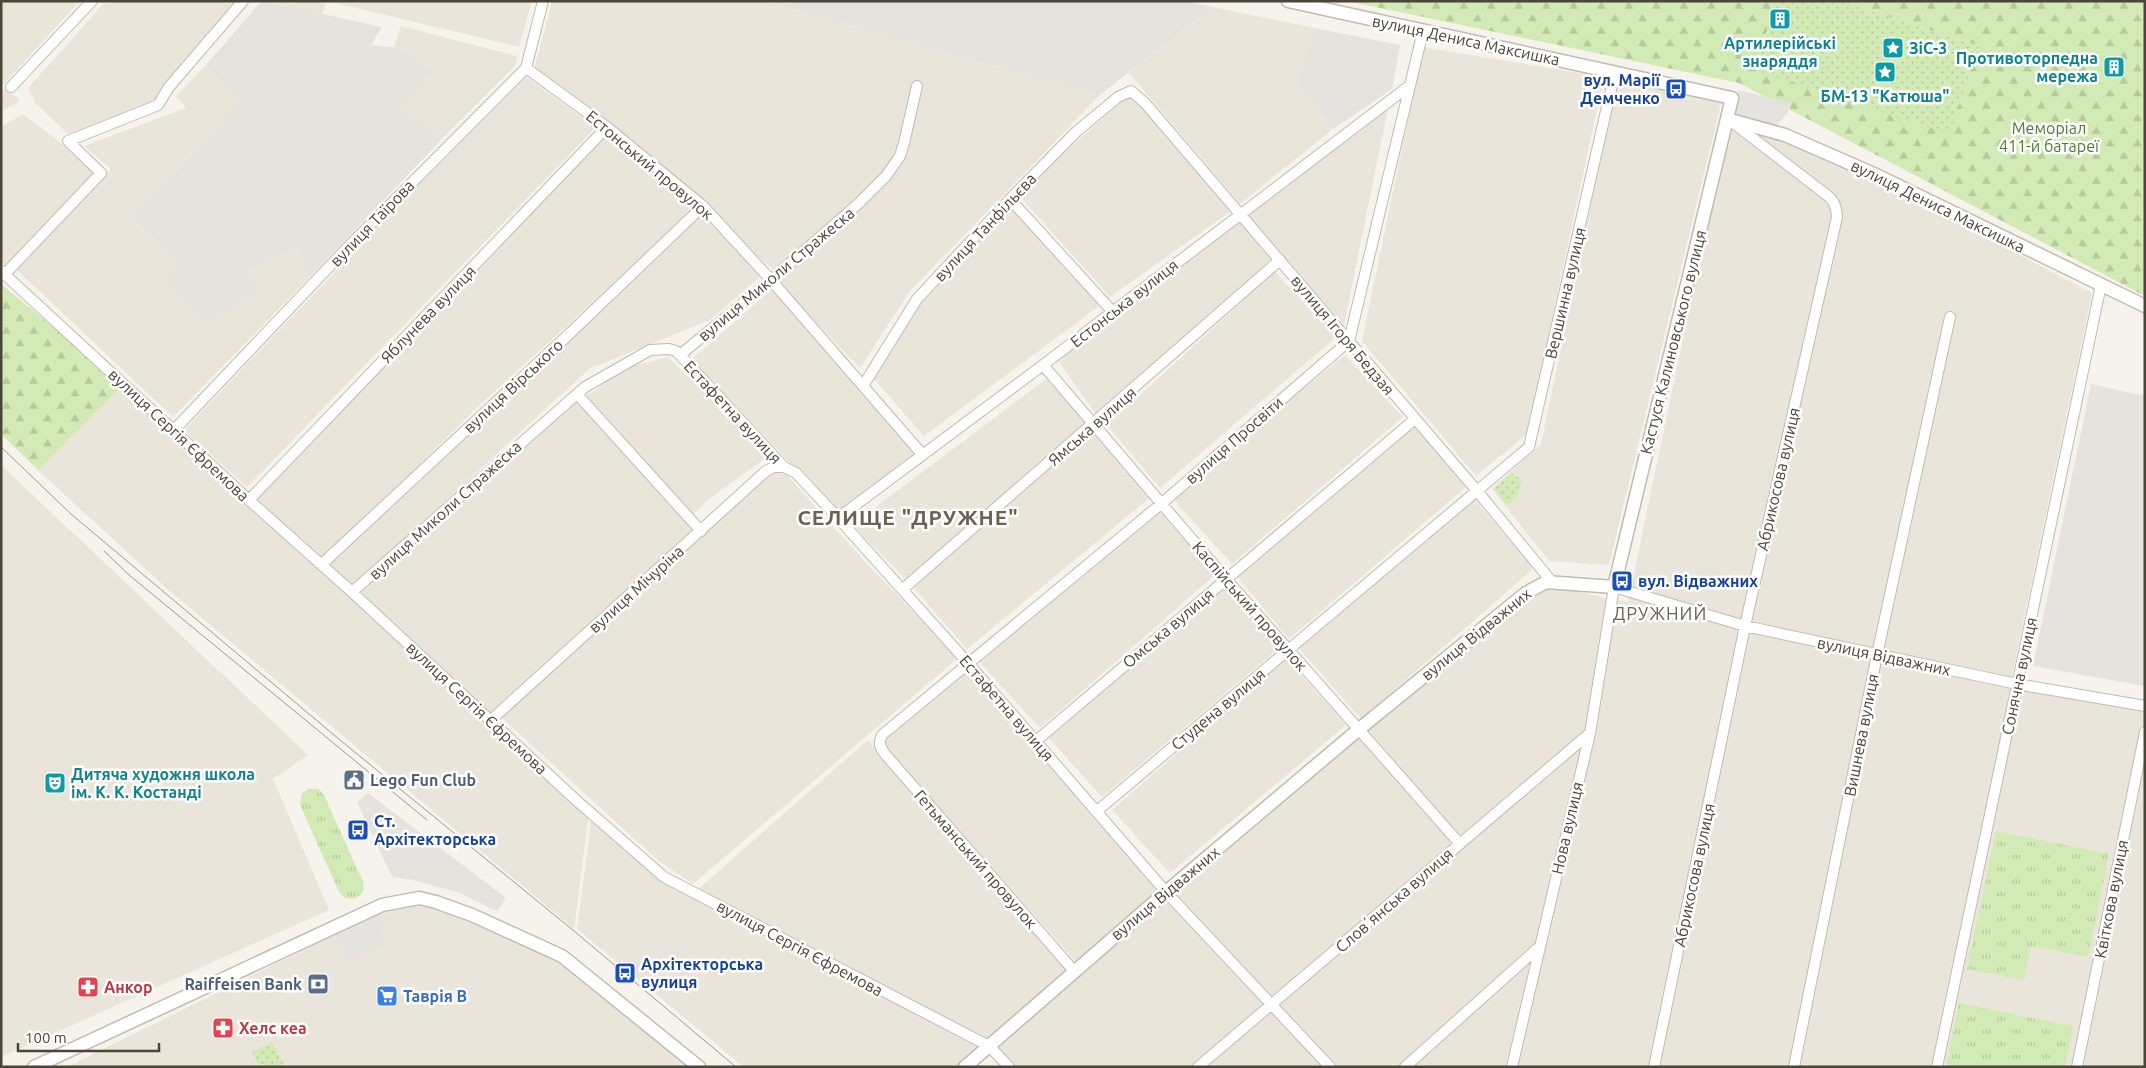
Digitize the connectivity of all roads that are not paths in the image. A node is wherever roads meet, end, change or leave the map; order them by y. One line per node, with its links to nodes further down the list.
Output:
1 (92, 1): 10 (street)
2 (243, 1): 19 (street)
3 (543, 1): 6 (street)
4 (1288, 1): 5 (street, вулиця Дениса Максишка)
5 (1423, 31): 7 (street, вулиця Дениса Максишка); 9 (street)
6 (526, 68): 14 (street, Естонський провулок); 32 (street, вулиця Таїрова)
7 (1615, 72): 12 (street, вулиця Дениса Максишка); 35 (street, Вершинна вулиця)
8 (917, 86): 20 (street, вулиця Миколи Стражеска)
9 (1409, 86): 17 (street, Естонська вулиця); 25 (street)
10 (11, 87)
11 (1132, 91): 15 (street, вулиця Танфільєва); 17 (street, вулиця Ігоря Бедзая)
12 (1732, 98): 13 (street, Кастуся Калиновського вулиця)
13 (1727, 118): 21 (street, вулиця Дениса Максишка); 43 (street, Кастуся Калиновського вулиця); 46 (street, Абрикосова вулиця)
14 (607, 127): 16 (street, Естонський провулок); 36 (street, Яблунева вулиця)
15 (1010, 199): 23 (street); 28 (street, вулиця Танфільєва)
16 (703, 206): 20 (street, Естонський провулок); 40 (street, вулиця Вірського)
17 (1240, 214): 18 (street, вулиця Ігоря Бедзая); 23 (street, Естонська вулиця)
18 (1280, 260): 25 (street, вулиця Ігоря Бедзая); 31 (street, Ямська вулиця)
19 (3, 273): 32 (street, вулиця Сергія Єфремова)
20 (771, 280): 26 (street, вулиця Миколи Стражеска); 28 (street, Естонський провулок)
21 (2102, 285): 22 (street, вулиця Дениса Максишка); 50 (street, Сонячна вулиця)
22 (2145, 306)
23 (1112, 311): 27 (street, Естонська вулиця)
24 (1950, 317): 48 (street, Вишнева вулиця)
25 (1349, 341): 30 (street, вулиця Ігоря Бедзая); 37 (street, вулиця Просвіти)
26 (680, 355): 29 (street, вулиця Миколи Стражеска); 34 (street, Естафетна вулиця)
27 (1043, 365): 31 (street, Каспійський провулок); 33 (street, Естонська вулиця)
28 (863, 386): 33 (street, Естонський провулок)
29 (576, 394): 39 (street); 45 (street, вулиця Миколи Стражеска)
30 (1415, 419): 35 (street, вулиця Ігоря Бедзая); 41 (street, Омська вулиця)
31 (1093, 425): 37 (street, Каспійський провулок); 44 (street, Ямська вулиця)
32 (174, 430): 36 (street, вулиця Сергія Єфремова)
33 (922, 454): 38 (street, Естонська вулиця)
34 (784, 468): 38 (street, Естафетна вулиця); 39 (street, вулиця Мічуріна)
35 (1478, 492): 42 (street, вулиця Ігоря Бедзая); 47 (street, Студена вулиця)
36 (248, 500): 40 (street, вулиця Сергія Єфремова)
37 (1161, 504): 41 (street, Каспійський провулок); 49 (street, вулиця Просвіти)
38 (838, 518): 44 (street, Естафетна вулиця)
39 (701, 531): 52 (street, вулиця Мічуріна)
40 (322, 564): 45 (street, вулиця Сергія Єфремова)
41 (1226, 579): 47 (street, Каспійський провулок); 56 (street, Омська вулиця)
42 (1552, 582): 43 (street, вулиця Відважних); 53 (street, вулиця Відважних)
43 (1614, 587): 46 (street, вулиця Відважних); 55 (street, Нова вулиця)
44 (903, 590): 49 (street, Естафетна вулиця)
45 (352, 592): 52 (street, вулиця Сергія Єфремова)
46 (1745, 626): 48 (street, вулиця Відважних); 73 (street, Абрикосова вулиця)
47 (1288, 650): 53 (street, Каспійський провулок); 58 (street, Студена вулиця)
48 (1877, 655): 50 (street, вулиця Відважних); 74 (street, Вишнева вулиця)
49 (968, 663): 56 (street, Естафетна вулиця); 57 (street, вулиця Просвіти)
50 (2016, 684): 51 (street, вулиця Відважних); 75 (street, Сонячна вулиця)
51 (2145, 706)
52 (491, 720): 64 (street, вулиця Сергія Єфремова)
53 (1358, 730): 59 (street, Каспійський провулок); 60 (street, вулиця Відважних)
54 (2145, 732): 76 (street, Квіткова вулиця)
55 (1590, 734): 59 (street, Словʼянська вулиця); 61 (street, Нова вулиця)
56 (1036, 741): 58 (street, Естафетна вулиця)
57 (880, 746): 62 (street, Гетьманський провулок)
58 (1097, 811): 60 (street, Естафетна вулиця)
59 (1460, 844): 63 (street, Словʼянська вулиця)
60 (1166, 892): 62 (street, вулиця Відважних); 63 (street, Естафетна вулиця)
61 (1538, 948): 71 (street); 72 (street, Нова вулиця)
62 (1074, 971): 64 (street, вулиця Відважних)
63 (1271, 1005): 69 (street, Словʼянська вулиця); 70 (street, Естафетна вулиця)
64 (989, 1046): 67 (street, вулиця Відважних); 68 (street, вулиця Сергія Єфремова)
65 (34, 1067): 66 (street)
66 (699, 1067)
67 (965, 1067)
68 (1009, 1067)
69 (1198, 1067)
70 (1330, 1067)
71 (1404, 1067)
72 (1512, 1067)
73 (1654, 1067)
74 (1794, 1067)
75 (1937, 1067)
76 (2077, 1067)

